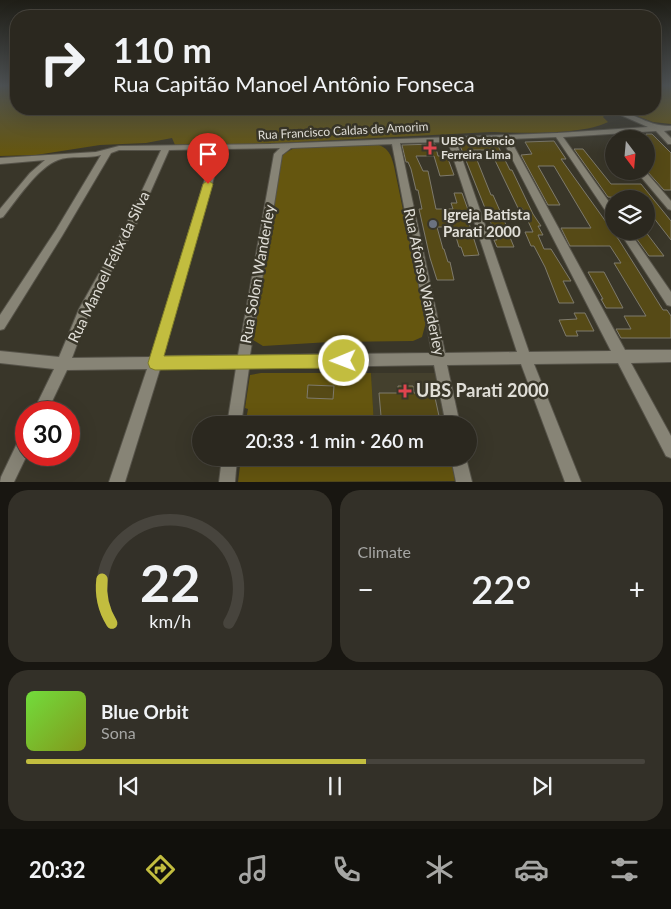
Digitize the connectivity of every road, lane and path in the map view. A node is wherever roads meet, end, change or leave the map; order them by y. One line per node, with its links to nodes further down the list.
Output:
1 (625, 115): 2 (street)
2 (657, 128): 3 (street, Rua Francisco Caldas de Amorim); 4 (street, Rua Francisco Caldas de Amorim); 10 (street)
3 (671, 128)
4 (632, 130)
5 (605, 132): 6 (street, Rua Francisco Caldas de Amorim)
6 (558, 135): 7 (street, Rua Francisco Caldas de Amorim); 18 (street)
7 (505, 137): 8 (street, Rua Francisco Caldas de Amorim); 26 (street)
8 (451, 138): 9 (street, Rua Francisco Caldas de Amorim); 27 (street)
9 (395, 140): 13 (street, Rua Francisco Caldas de Amorim); 28 (street, Rua Afonso Wanderley)
10 (671, 142)
11 (166, 148): 12 (street, Rua Francisco Caldas de Amorim); 14 (street, Rua Francisco Caldas de Amorim); 31 (street, Rua Manoel Félix da Silva)
12 (218, 148): 13 (street, Rua Francisco Caldas de Amorim); 30 (street)
13 (274, 150): 29 (street, Rua Solon Wanderley)
14 (107, 152): 15 (street, Rua Francisco Caldas de Amorim); 23 (street)
15 (56, 158): 16 (street, Rua Francisco Caldas de Amorim); 20 (street)
16 (0, 161)
17 (648, 180): 19 (street)
18 (605, 204)
19 (671, 207)
20 (0, 215)
21 (630, 240): 22 (street)
22 (671, 301)
23 (0, 325)
24 (671, 356): 26 (street)
25 (0, 357): 31 (street)
26 (622, 357): 27 (street); 35 (street)
27 (525, 358): 28 (street); 43 (street)
28 (440, 359): 29 (street); 34 (street, Rua Afonso Wanderley)
29 (243, 362): 30 (street); 33 (street, Rua Solon Wanderley)
30 (155, 363): 31 (street); 40 (street)
31 (63, 364): 32 (street, Rua Manoel Félix da Silva)
32 (45, 401)
33 (235, 416)
34 (451, 416)
35 (671, 451)
36 (15, 463): 39 (street)
37 (229, 466): 41 (street)
38 (461, 466): 42 (street)
39 (6, 482)
40 (117, 482)
41 (227, 482)
42 (464, 482)
43 (573, 482)

